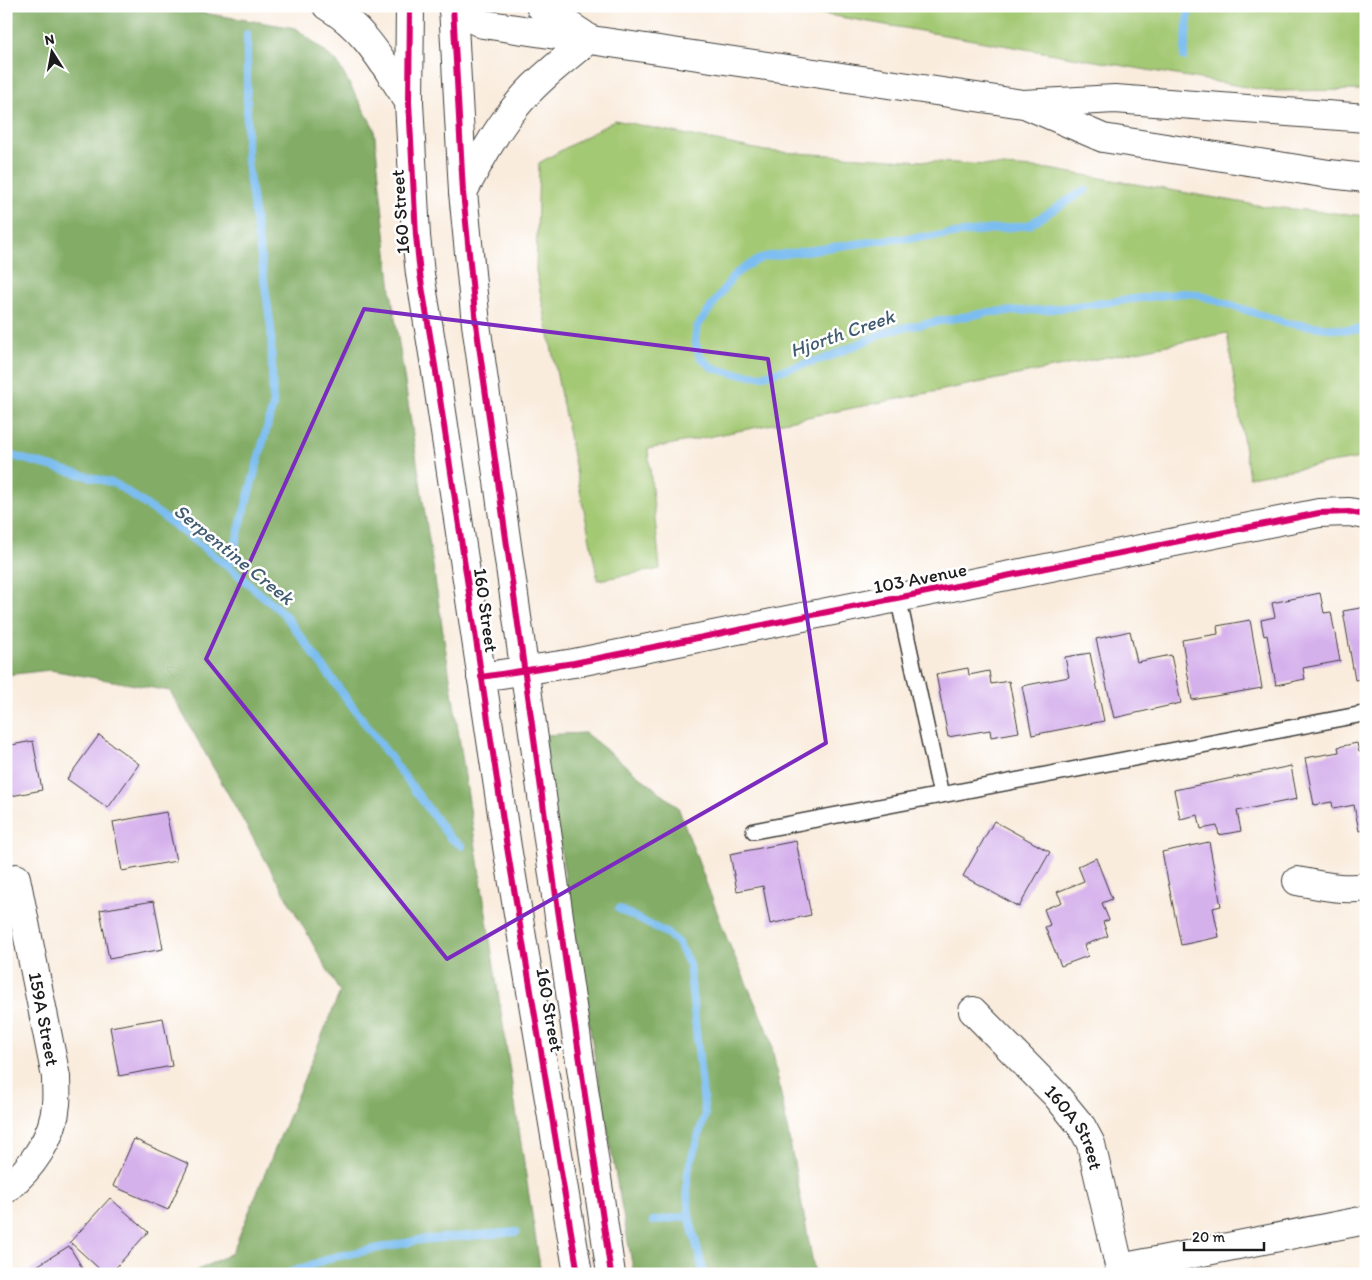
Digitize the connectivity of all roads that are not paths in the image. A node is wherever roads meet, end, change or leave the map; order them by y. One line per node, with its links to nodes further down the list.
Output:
1 (327, 6): 6 (main road)
2 (410, 6): 6 (main road, 160 Street)
3 (540, 6): 5 (main road)
4 (449, 8): 5 (main road); 10 (main road, 160 Street)
5 (589, 39): 7 (main road); 10 (main road)
6 (409, 102): 14 (main road, 160 Street)
7 (1023, 104): 8 (main road); 9 (main road)
8 (1366, 118)
9 (1366, 178)
10 (463, 192): 13 (main road, 160 Street)
11 (1366, 515): 12 (main road, 103 Avenue)
12 (898, 597): 13 (main road, 103 Avenue); 16 (lane)
13 (525, 671): 14 (main road, 103 Avenue); 26 (main road, 160 Street)
14 (481, 677): 25 (main road, 160 Street)
15 (1366, 714): 16 (lane)
16 (941, 795): 17 (lane)
17 (754, 831)
18 (16, 878): 22 (main road, 159A Street)
19 (1296, 881): 20 (main road)
20 (1366, 887)
21 (973, 1011): 24 (main road, 160A Street)
22 (6, 1190)
23 (1366, 1220): 24 (main road)
24 (1121, 1271)
25 (578, 1274)
26 (611, 1274)

